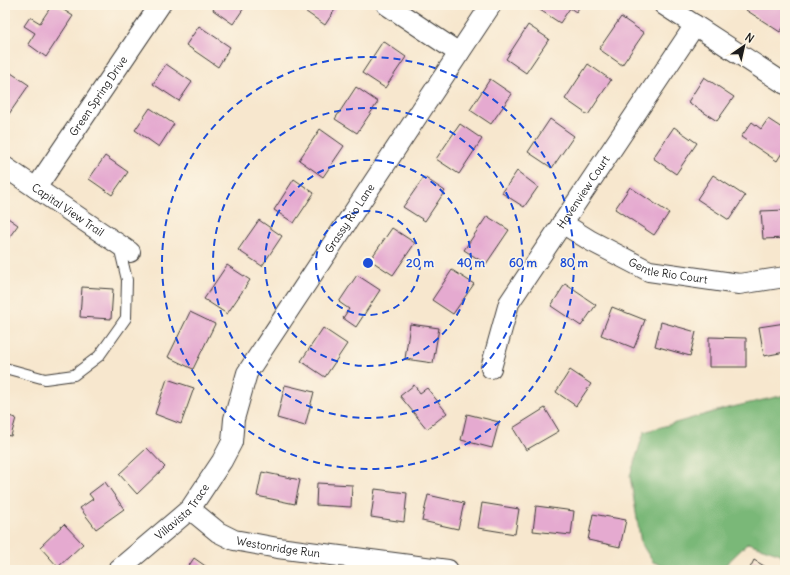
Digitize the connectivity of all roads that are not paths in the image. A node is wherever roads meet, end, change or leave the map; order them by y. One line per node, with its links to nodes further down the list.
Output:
1 (160, 5): 9 (street, Green Spring Drive)
2 (387, 5): 6 (street)
3 (491, 5): 6 (street, Grassy Rio Lane)
4 (664, 5): 5 (street)
5 (695, 25): 7 (street); 10 (street, Havenview Court)
6 (459, 53): 15 (street, Grassy Rio Lane)
7 (785, 84)
8 (5, 167): 9 (street, Capital View Trail)
9 (36, 188): 11 (street, Capital View Trail)
10 (562, 223): 12 (street, Gentle Rio Court); 14 (street, Havenview Court)
11 (124, 248): 13 (lane)
12 (785, 277)
13 (5, 368)
14 (491, 368)
15 (232, 442): 16 (street, Villavista Trace)
16 (190, 509): 17 (street, Westonridge Run); 18 (street, Villavista Trace)
17 (390, 566): 19 (street, Westonridge Run)
18 (118, 570)
19 (448, 570)

